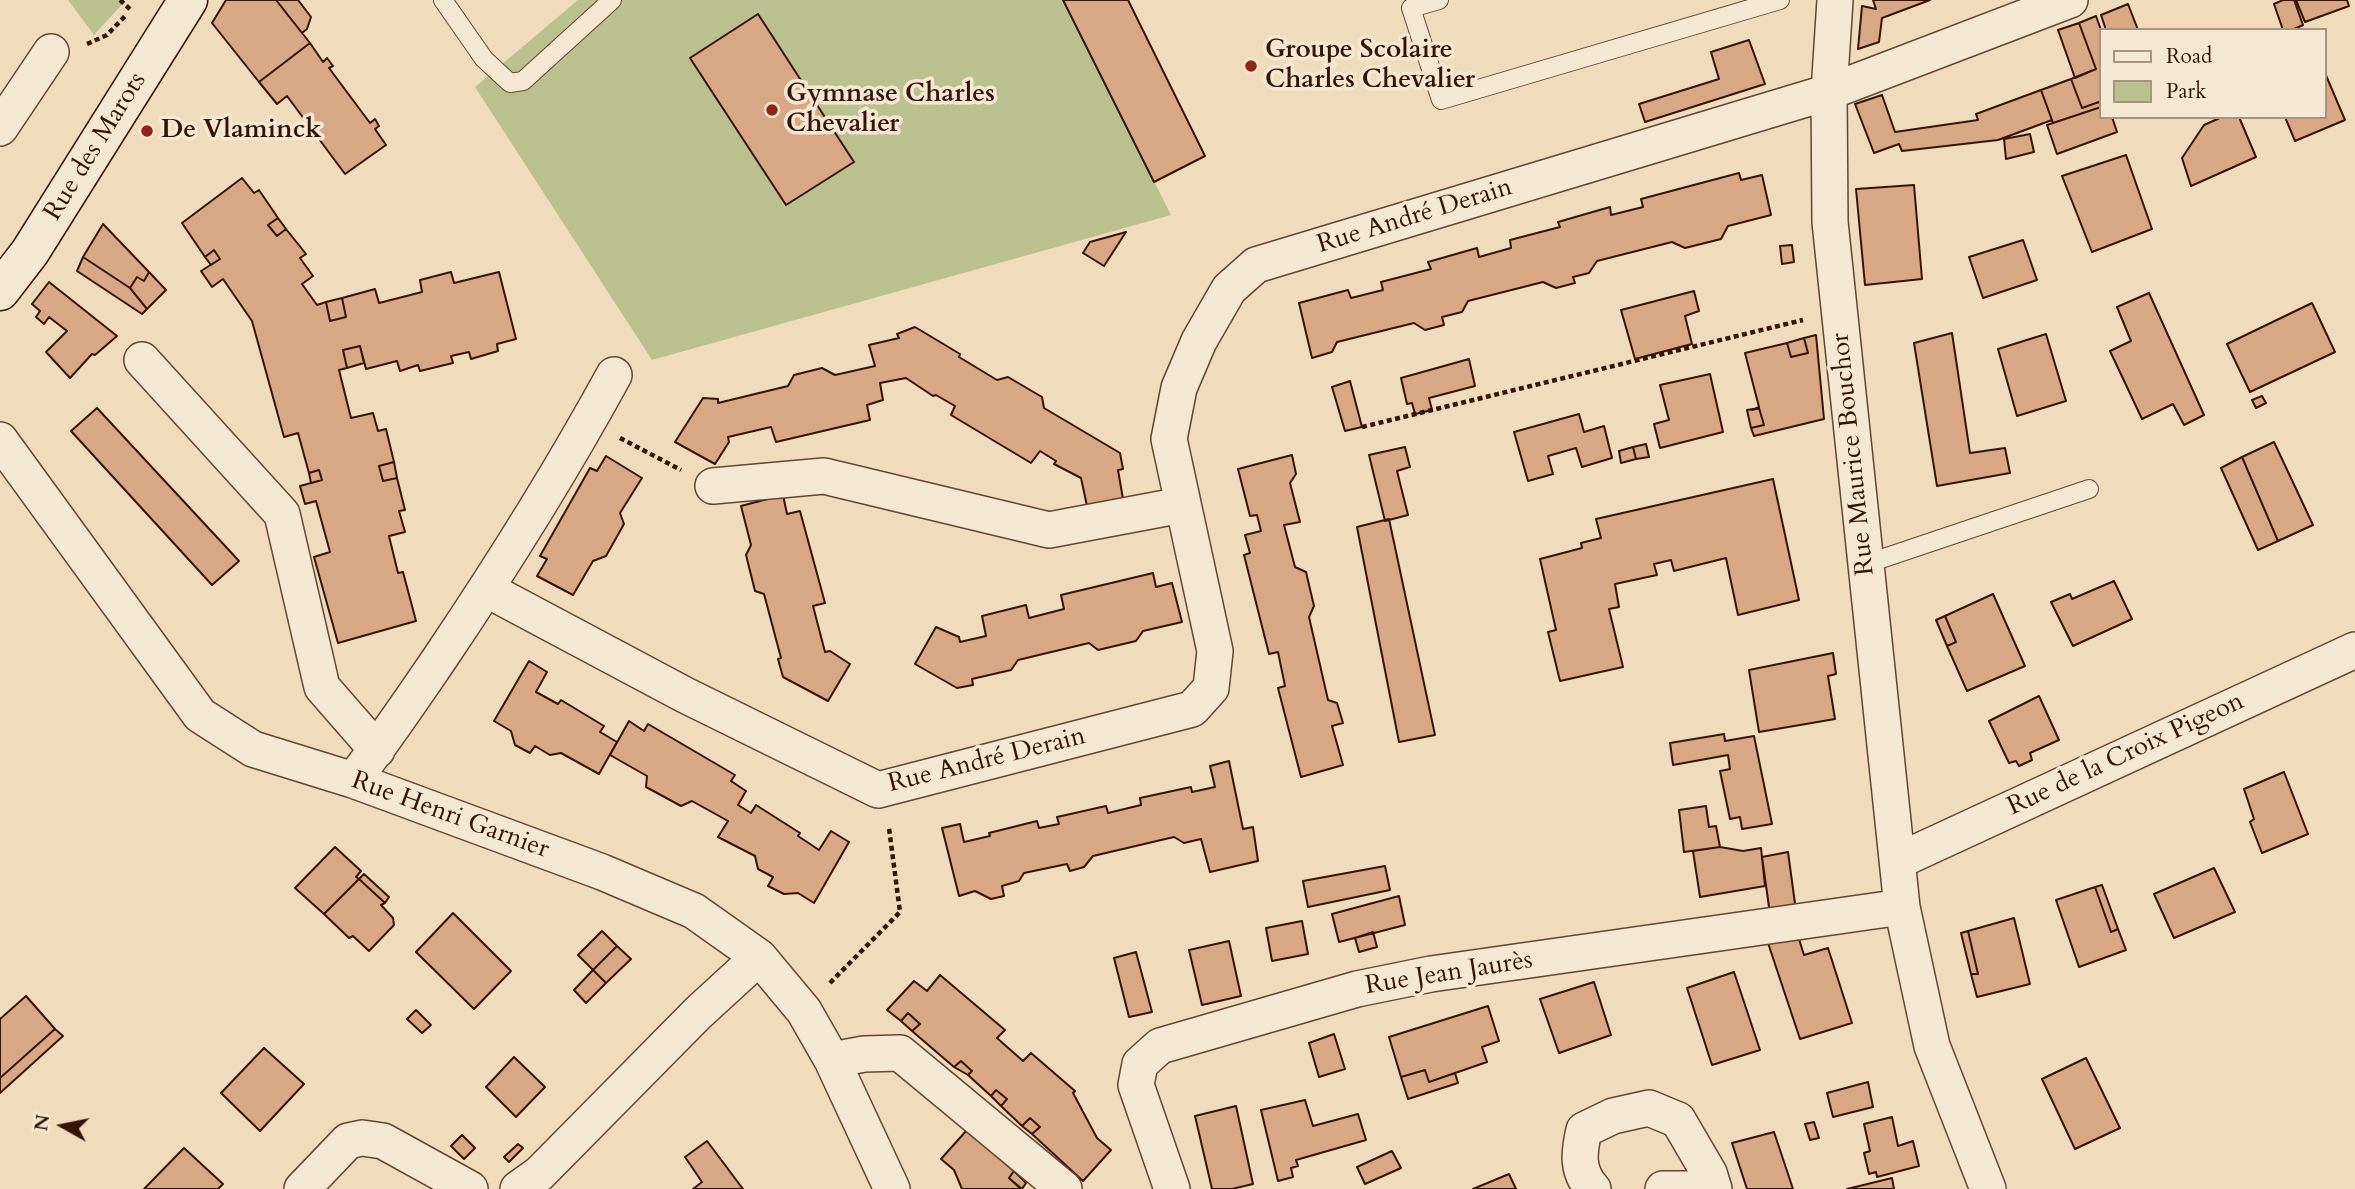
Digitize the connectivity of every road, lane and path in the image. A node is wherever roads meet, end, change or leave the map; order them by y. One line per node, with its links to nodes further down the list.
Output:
1 (139, 0): 9 (path)
2 (188, 0): 12 (main road, Rue des Marots)
3 (443, 0): 4 (lane)
4 (612, 0)
5 (1439, 0): 6 (lane)
6 (1780, 0)
7 (1835, 0): 10 (street, Rue Maurice Bouchor)
8 (2070, 0): 10 (street, Rue André Derain)
9 (51, 52): 11 (street)
10 (1829, 92): 21 (street, Rue André Derain); 22 (street, Rue Maurice Bouchor)
11 (0, 128)
12 (0, 291)
13 (1808, 319): 17 (path)
14 (142, 360): 25 (street)
15 (614, 375): 16 (street)
16 (588, 422): 19 (path); 23 (street)
17 (1362, 427)
18 (0, 440): 26 (street, Rue Henri Garnier)
19 (713, 486): 21 (street)
20 (2089, 489): 22 (lane)
21 (1182, 505): 23 (street, Rue André Derain)
22 (1866, 564): 28 (street, Rue Maurice Bouchor)
23 (486, 589): 25 (street)
24 (2355, 650): 28 (street, Rue de la Croix Pigeon)
25 (377, 750): 26 (street)
26 (353, 780): 30 (street, Rue Henri Garnier)
27 (888, 818): 31 (path)
28 (1898, 861): 29 (street, Rue Maurice Bouchor)
29 (1902, 907): 38 (street, Rue Jean Jaurès); 43 (street, Rue Maurice Bouchor)
30 (759, 957): 32 (street, Rue Henri Garnier); 35 (street)
31 (825, 989)
32 (832, 1059): 36 (street, Rue Henri Garnier); 37 (street)
33 (302, 1189): 34 (street)
34 (470, 1189)
35 (518, 1189)
36 (892, 1189)
37 (1064, 1189)
38 (1172, 1189)
39 (1592, 1189): 42 (street)
40 (1663, 1189): 41 (street)
41 (1696, 1189)
42 (1714, 1189)
43 (1988, 1189)

